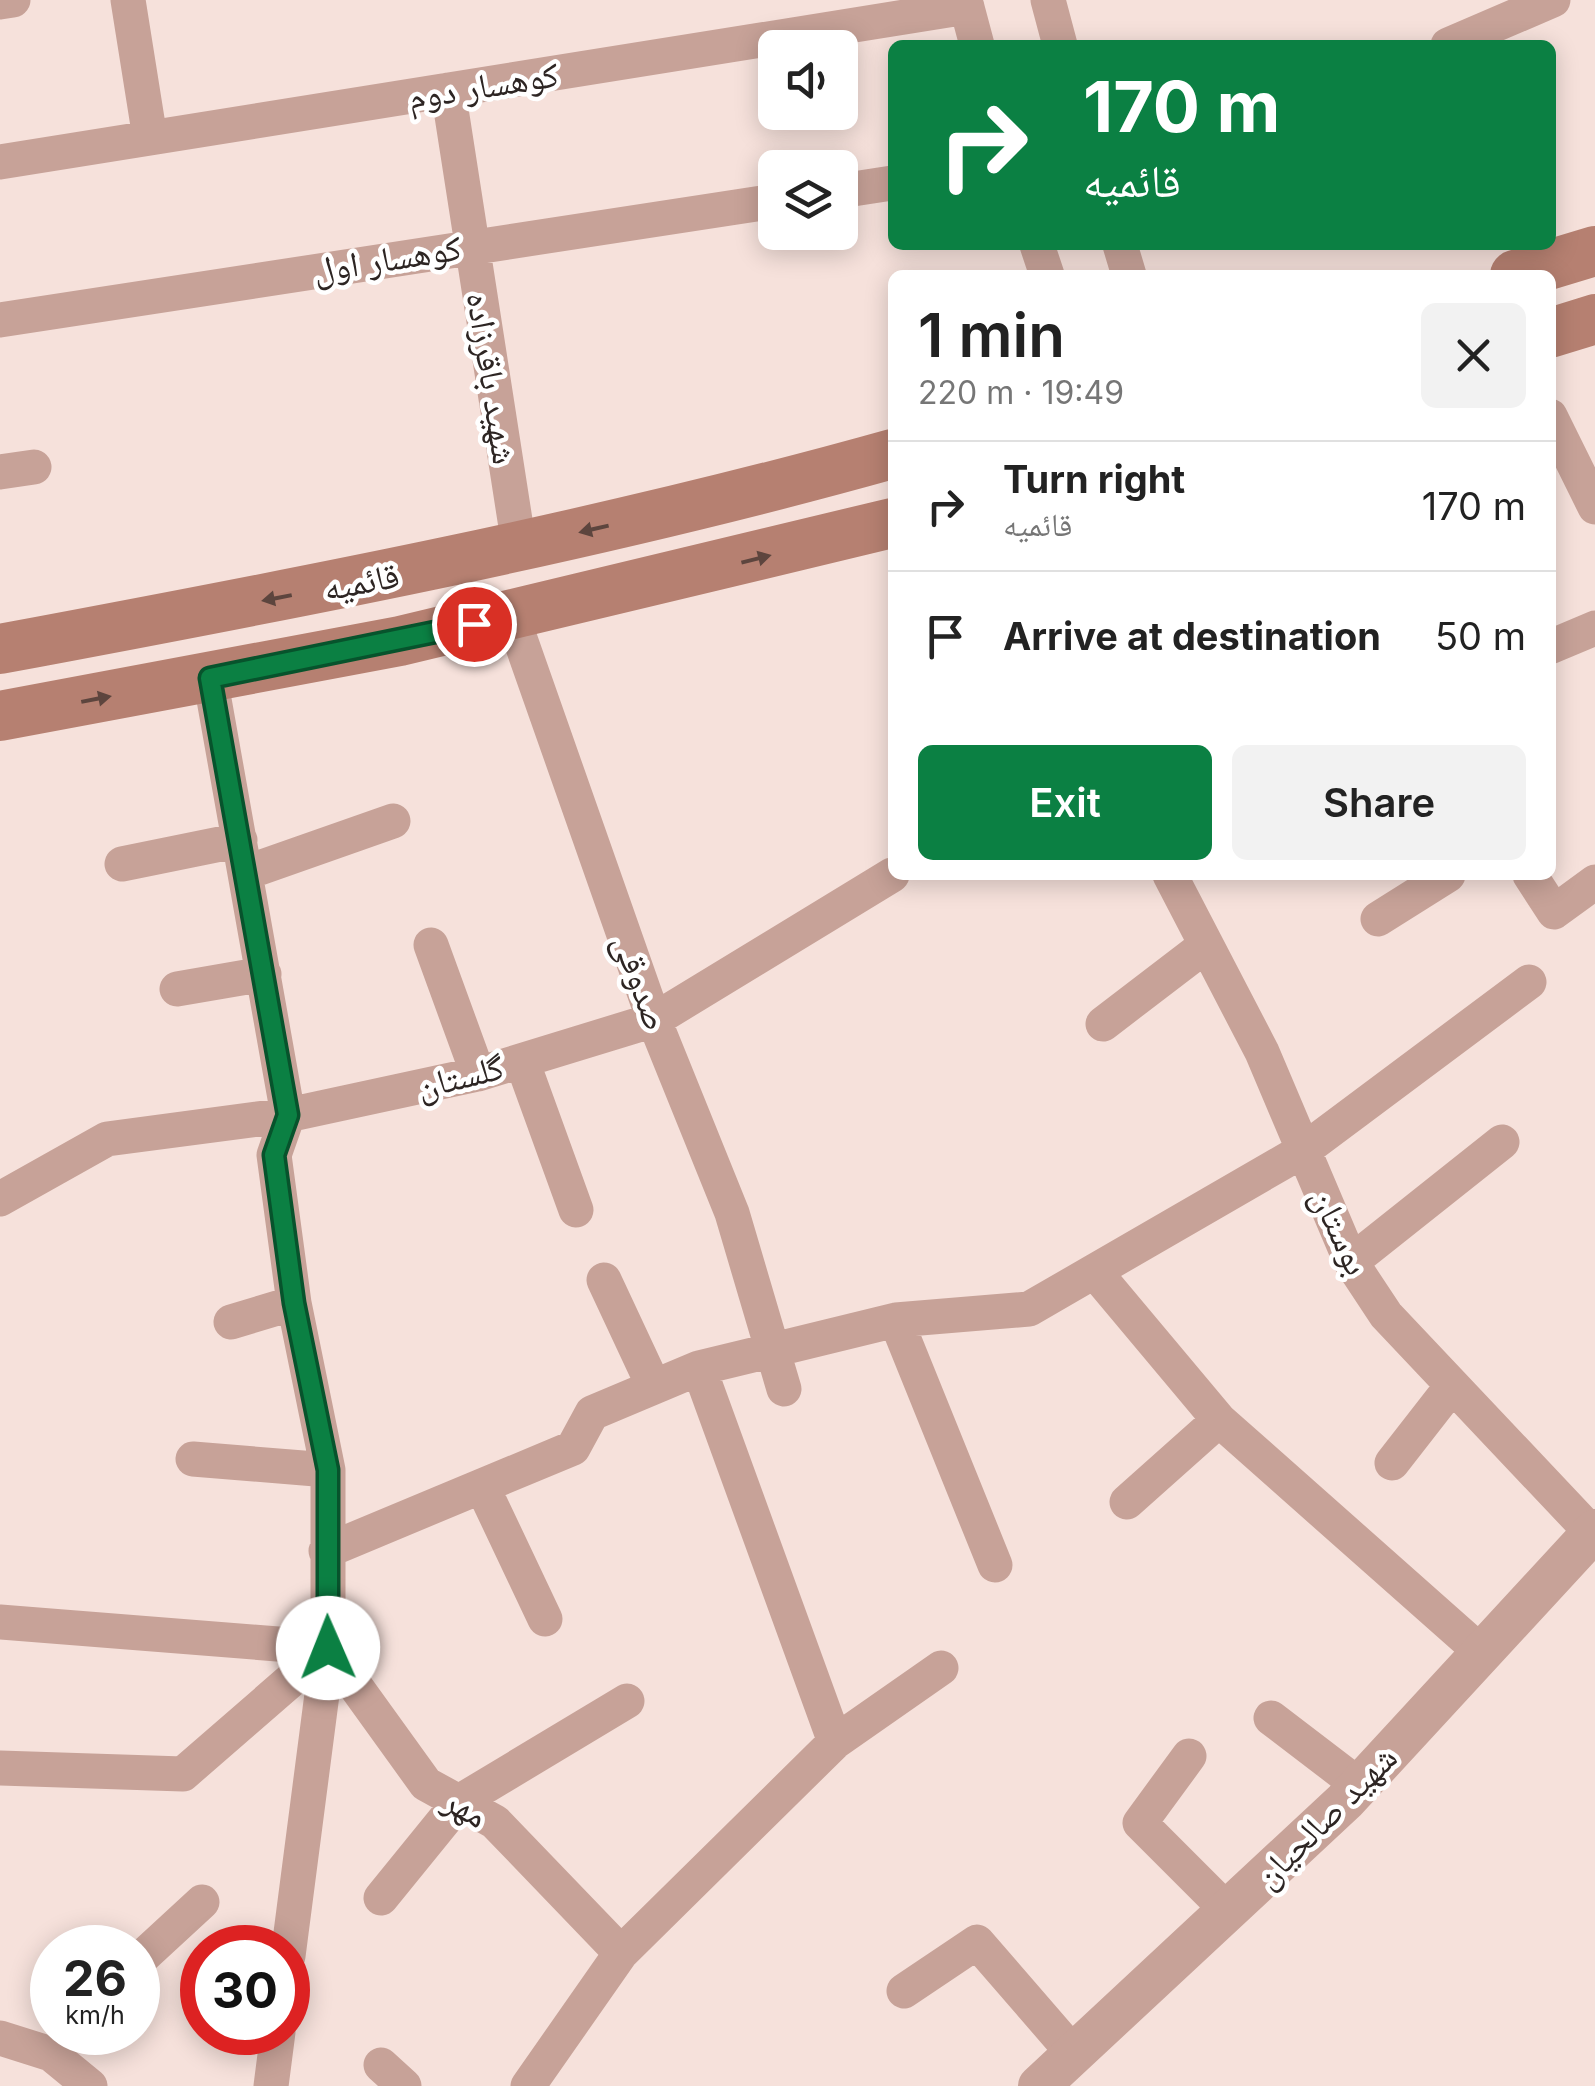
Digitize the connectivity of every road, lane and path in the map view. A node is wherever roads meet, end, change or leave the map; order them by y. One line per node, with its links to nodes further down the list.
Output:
1 (13, 0): 5 (street)
2 (128, 0): 11 (street)
3 (1048, 0): 8 (street)
4 (1554, 0): 9 (street)
5 (0, 2)
6 (966, 4): 7 (street); 10 (street, کوهسار دوم)
7 (976, 40)
8 (1059, 40)
9 (1460, 40)
10 (448, 90): 11 (street, کوهسار دوم); 16 (street, شهید باقرزاده)
11 (150, 138): 12 (street, کوهسار دوم)
12 (0, 162)
13 (888, 185): 14 (street)
14 (858, 189)
15 (758, 203): 16 (street, کوهسار اول)
16 (472, 245): 20 (street, کوهسار اول); 29 (street, شهید باقرزاده)
17 (1595, 250): 18 (main road)
18 (1530, 270)
19 (1595, 319): 21 (main road)
20 (0, 320)
21 (1556, 330)
22 (1556, 428): 25 (street)
23 (888, 455): 24 (main road, قائمیه)
24 (803, 479): 26 (main road, قائمیه); 28 (main road)
25 (1595, 506)
26 (676, 511): 29 (main road, قائمیه, one-way to 29); 30 (main road)
27 (888, 523): 28 (main road, قائمیه)
28 (820, 543): 30 (main road, قائمیه, one-way to 28)
29 (520, 546): 34 (main road, قائمیه, one-way to 34)
30 (691, 574): 31 (main road, قائمیه)
31 (512, 616): 35 (main road, قائمیه); 51 (street, صدوقی)
32 (1595, 628): 33 (street)
33 (1556, 645)
34 (0, 649)
35 (210, 678): 36 (main road, قائمیه, one-way to 35); 38 (street)
36 (0, 716)
37 (394, 821): 38 (street)
38 (242, 856): 39 (street); 48 (street)
39 (122, 864)
40 (888, 877): 51 (street, گلستان)
41 (1172, 880): 47 (street, بوستان)
42 (1440, 880): 45 (street)
43 (1533, 880): 44 (street)
44 (1595, 882)
45 (1378, 918)
46 (432, 945): 54 (street)
47 (1205, 946): 52 (street); 57 (street, بوستان)
48 (264, 974): 50 (street); 55 (street)
49 (1529, 982): 57 (street)
50 (178, 989)
51 (654, 1020): 53 (street, گلستان); 66 (street, صدوقی)
52 (1104, 1024)
53 (522, 1061): 54 (street, گلستان); 59 (street)
54 (478, 1074): 55 (street, گلستان)
55 (288, 1115): 58 (street, گلستان); 63 (street)
56 (1502, 1142): 60 (street)
57 (1304, 1150): 60 (street, بوستان); 61 (street)
58 (0, 1199)
59 (576, 1210)
60 (1351, 1262): 68 (street, بوستان)
61 (1095, 1272): 64 (street); 71 (street)
62 (604, 1280): 69 (street)
63 (294, 1303): 65 (street); 74 (street)
64 (896, 1320): 66 (street); 79 (street)
65 (231, 1322)
66 (774, 1348): 67 (street); 70 (street, صدوقی)
67 (700, 1368): 69 (street); 87 (street)
68 (1452, 1386): 73 (street); 77 (street, بوستان)
69 (654, 1387): 75 (street)
70 (784, 1389)
71 (1219, 1420): 76 (street); 83 (street)
72 (193, 1459): 74 (street)
73 (1392, 1463)
74 (328, 1470): 78 (street)
75 (483, 1488): 78 (street); 80 (street)
76 (1127, 1502)
77 (1593, 1532): 83 (street, شهید صالحیان)
78 (326, 1550): 82 (street)
79 (995, 1564)
80 (545, 1619)
81 (0, 1622): 82 (street)
82 (328, 1648): 89 (street); 91 (street, مهر); 95 (street)
83 (1482, 1653): 90 (street, شهید صالحیان)
84 (941, 1668): 87 (street)
85 (626, 1701): 91 (street)
86 (1271, 1718): 90 (street)
87 (835, 1742): 97 (street)
88 (1189, 1756): 94 (street)
89 (0, 1768)
90 (1360, 1786): 94 (street, شهید صالحیان)
91 (459, 1802): 92 (street); 97 (street, مهر)
92 (381, 1898)
93 (202, 1902): 96 (street)
94 (1228, 1911): 101 (street, شهید صالحیان)
95 (292, 1925)
96 (160, 1941)
97 (622, 1952): 106 (street)
98 (904, 1991): 101 (street)
99 (0, 2038): 100 (street)
100 (30, 2041)
101 (1074, 2054): 107 (street, شهید صالحیان)
102 (69, 2055): 104 (street)
103 (275, 2055): 105 (street)
104 (90, 2086)
105 (271, 2086)
106 (528, 2086)
107 (1039, 2086)

